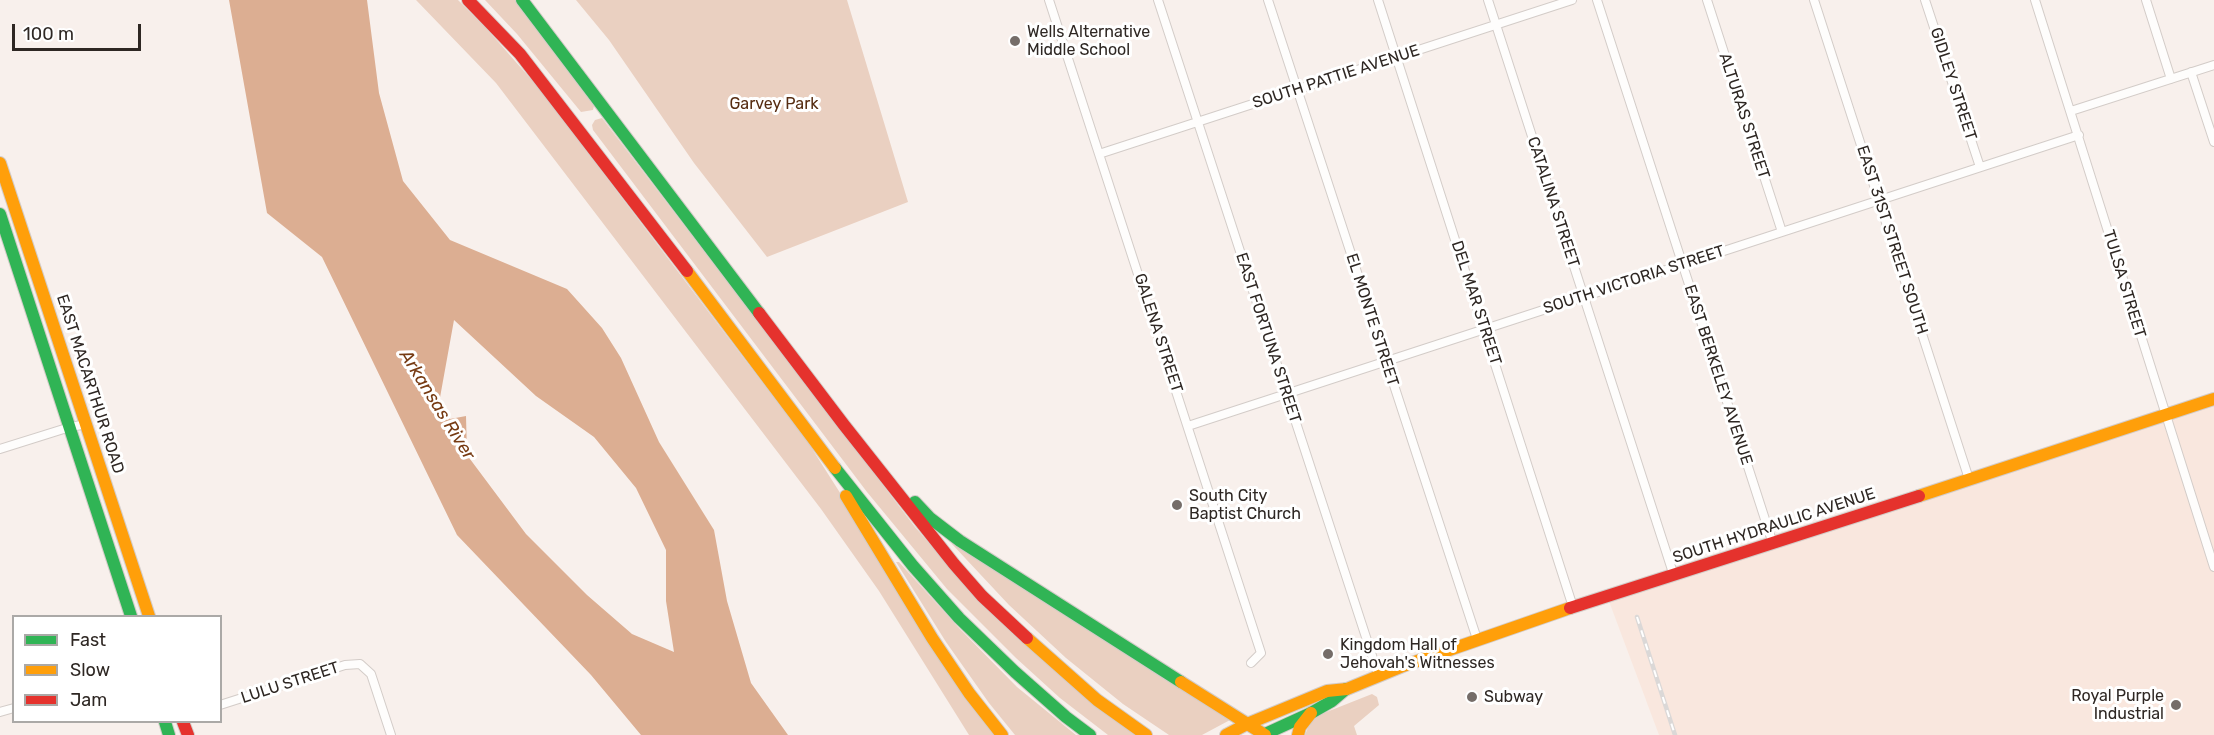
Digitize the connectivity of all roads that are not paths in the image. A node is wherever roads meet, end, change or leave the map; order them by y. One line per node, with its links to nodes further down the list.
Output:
1 (468, 0): 38 (main road)
2 (522, 0): 40 (main road)
3 (1049, 0): 25 (street, GALENA STREET)
4 (1158, 0): 22 (street, EAST FORTUNA STREET)
5 (1268, 0): 20 (street, EL MONTE STREET)
6 (1378, 0): 16 (street, DEL MAR STREET)
7 (1488, 0): 15 (street, CATALINA STREET)
8 (1572, 0): 15 (street, SOUTH PATTIE AVENUE)
9 (1597, 0): 31 (street, EAST BERKELEY AVENUE)
10 (1707, 0): 30 (street, ALTURAS STREET)
11 (1814, 0): 28 (street, EAST 31ST STREET SOUTH)
12 (1925, 0): 27 (street, GIDLEY STREET)
13 (2035, 0): 21 (street, TULSA STREET)
14 (2146, 0): 19 (street)
15 (1496, 25): 16 (street, SOUTH PATTIE AVENUE); 32 (street, CATALINA STREET)
16 (1396, 57): 20 (street, SOUTH PATTIE AVENUE); 33 (street, DEL MAR STREET)
17 (2214, 65): 18 (street)
18 (2191, 72): 19 (street); 24 (street)
19 (2171, 79): 21 (street)
20 (1297, 90): 22 (street, SOUTH PATTIE AVENUE); 34 (street, EL MONTE STREET)
21 (2071, 111): 23 (street, TULSA STREET)
22 (1198, 122): 25 (street, SOUTH PATTIE AVENUE); 35 (street, EAST FORTUNA STREET)
23 (2079, 135): 27 (street, SOUTH VICTORIA STREET); 37 (street, TULSA STREET)
24 (2214, 142)
25 (1099, 154): 41 (street, GALENA STREET)
26 (0, 162): 39 (main road, EAST MACARTHUR ROAD)
27 (1980, 167): 28 (street, SOUTH VICTORIA STREET)
28 (1879, 201): 30 (street, SOUTH VICTORIA STREET); 44 (street, EAST 31ST STREET SOUTH)
29 (0, 214): 42 (main road, EAST MACARTHUR ROAD)
30 (1782, 232): 31 (street, SOUTH VICTORIA STREET)
31 (1682, 265): 32 (street, SOUTH VICTORIA STREET); 45 (street, EAST BERKELEY AVENUE)
32 (1584, 297): 33 (street, SOUTH VICTORIA STREET); 47 (street, CATALINA STREET)
33 (1484, 329): 34 (street, SOUTH VICTORIA STREET); 48 (street, DEL MAR STREET)
34 (1385, 361): 35 (street, SOUTH VICTORIA STREET); 51 (street, EL MONTE STREET)
35 (1286, 394): 41 (street, SOUTH VICTORIA STREET); 53 (street, EAST FORTUNA STREET)
36 (2214, 399): 37 (main road, SOUTH HYDRAULIC AVENUE)
37 (2165, 415): 44 (main road, SOUTH HYDRAULIC AVENUE); 46 (street, TULSA STREET)
38 (801, 422): 59 (main road); 60 (main road)
39 (87, 424): 42 (street); 50 (main road, EAST MACARTHUR ROAD)
40 (844, 425): 57 (main road); 61 (main road)
41 (1188, 426): 52 (street, GALENA STREET)
42 (70, 427): 43 (street); 49 (main road, EAST MACARTHUR ROAD)
43 (0, 449)
44 (1969, 479): 45 (main road, SOUTH HYDRAULIC AVENUE)
45 (1773, 544): 47 (main road, SOUTH HYDRAULIC AVENUE)
46 (2214, 567)
47 (1674, 576): 48 (main road, SOUTH HYDRAULIC AVENUE)
48 (1573, 607): 51 (main road, SOUTH HYDRAULIC AVENUE)
49 (131, 615)
50 (149, 615)
51 (1477, 639): 53 (main road, SOUTH HYDRAULIC AVENUE)
52 (1251, 663)
53 (1379, 677): 54 (main road, SOUTH HYDRAULIC AVENUE)
54 (1347, 689): 56 (main road, SOUTH HYDRAULIC AVENUE); 57 (main road, SOUTH HYDRAULIC AVENUE)
55 (222, 704): 58 (street, LULU STREET)
56 (1311, 713): 63 (main road, SOUTH HYDRAULIC AVENUE); 64 (main road)
57 (1247, 724): 62 (main road, SOUTH HYDRAULIC AVENUE); 63 (main road)
58 (391, 735)
59 (1002, 735)
60 (1090, 735)
61 (1146, 735)
62 (1226, 735)
63 (1264, 735)
64 (1298, 735)

